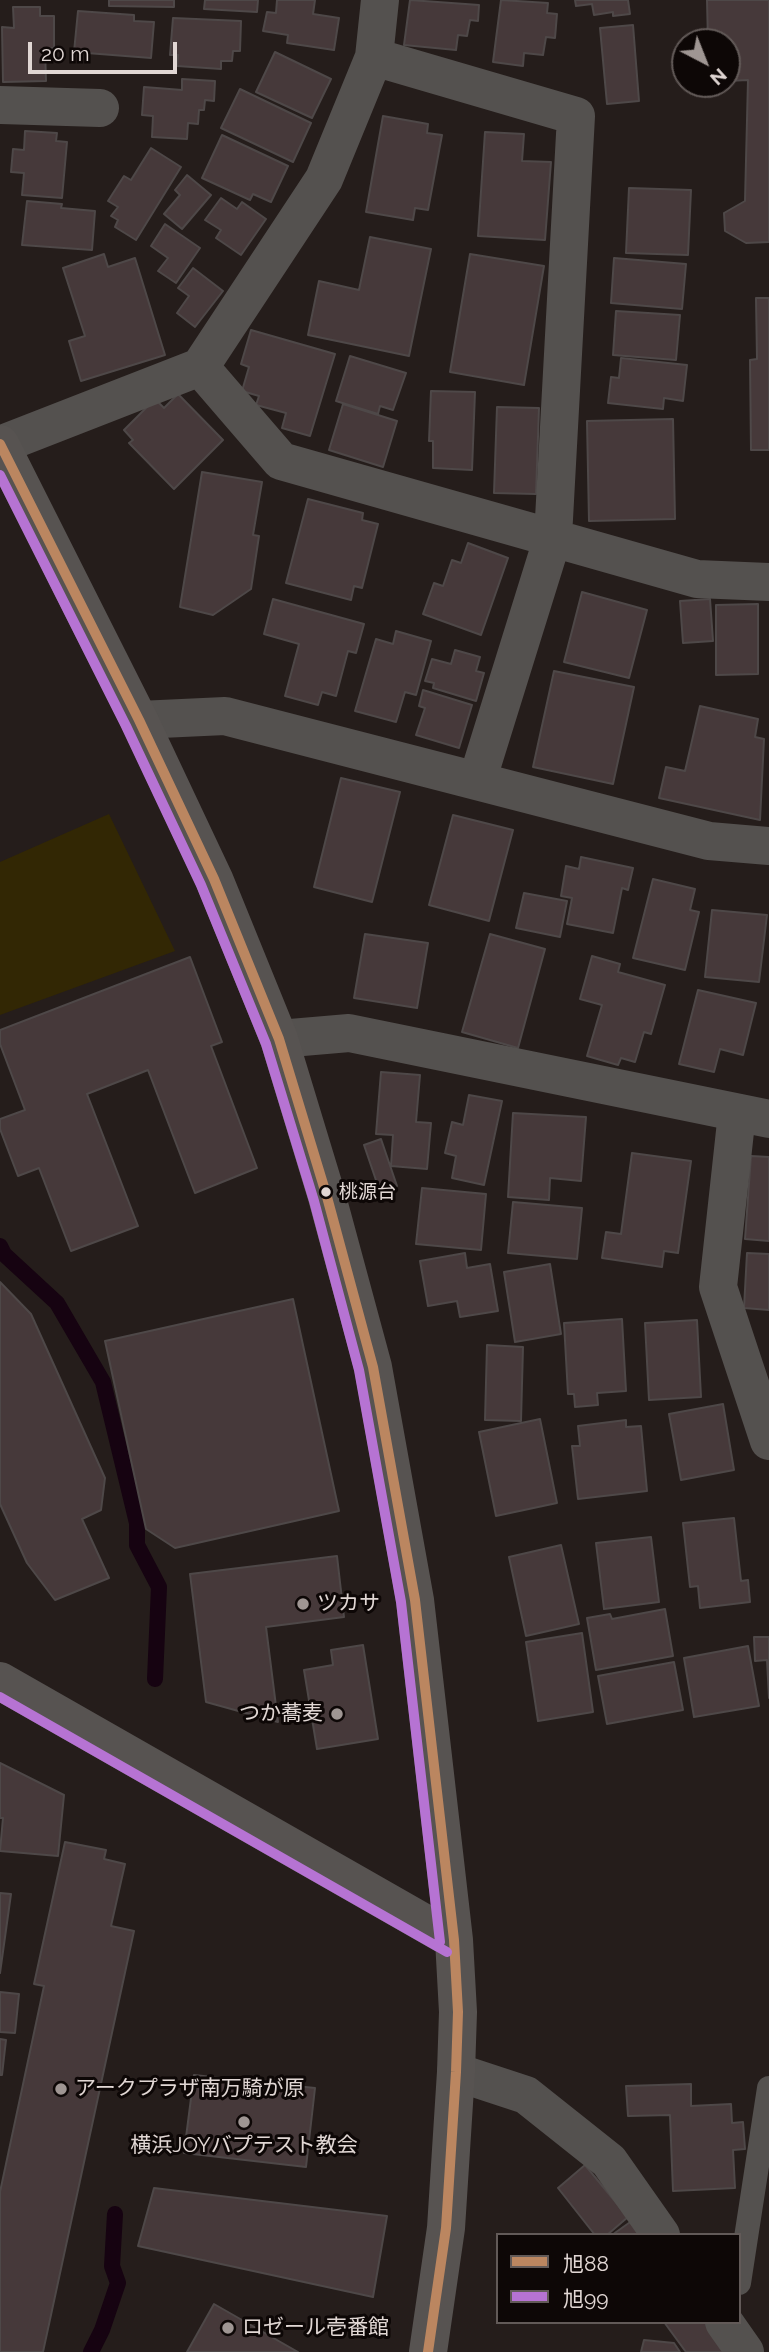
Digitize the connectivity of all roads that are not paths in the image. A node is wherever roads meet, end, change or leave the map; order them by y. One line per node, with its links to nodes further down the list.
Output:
1 (380, 0): 2 (street)
2 (374, 57): 5 (street); 7 (street)
3 (0, 105): 4 (street)
4 (100, 108)
5 (200, 367): 6 (street); 7 (street)
6 (0, 445): 9 (street)
7 (553, 537): 8 (street); 10 (street)
8 (769, 582)
9 (139, 720): 10 (street); 12 (street)
10 (477, 782): 11 (street)
11 (769, 846)
12 (279, 1039): 13 (street); 16 (street)
13 (753, 1116): 14 (street)
14 (769, 1441)
15 (0, 1681): 16 (street)
16 (454, 1940): 17 (street)
17 (456, 2072): 19 (street); 22 (street)
18 (769, 2088): 20 (lane)
19 (660, 2233)
20 (741, 2270)
21 (725, 2324): 23 (street)
22 (428, 2352)
23 (745, 2352)

